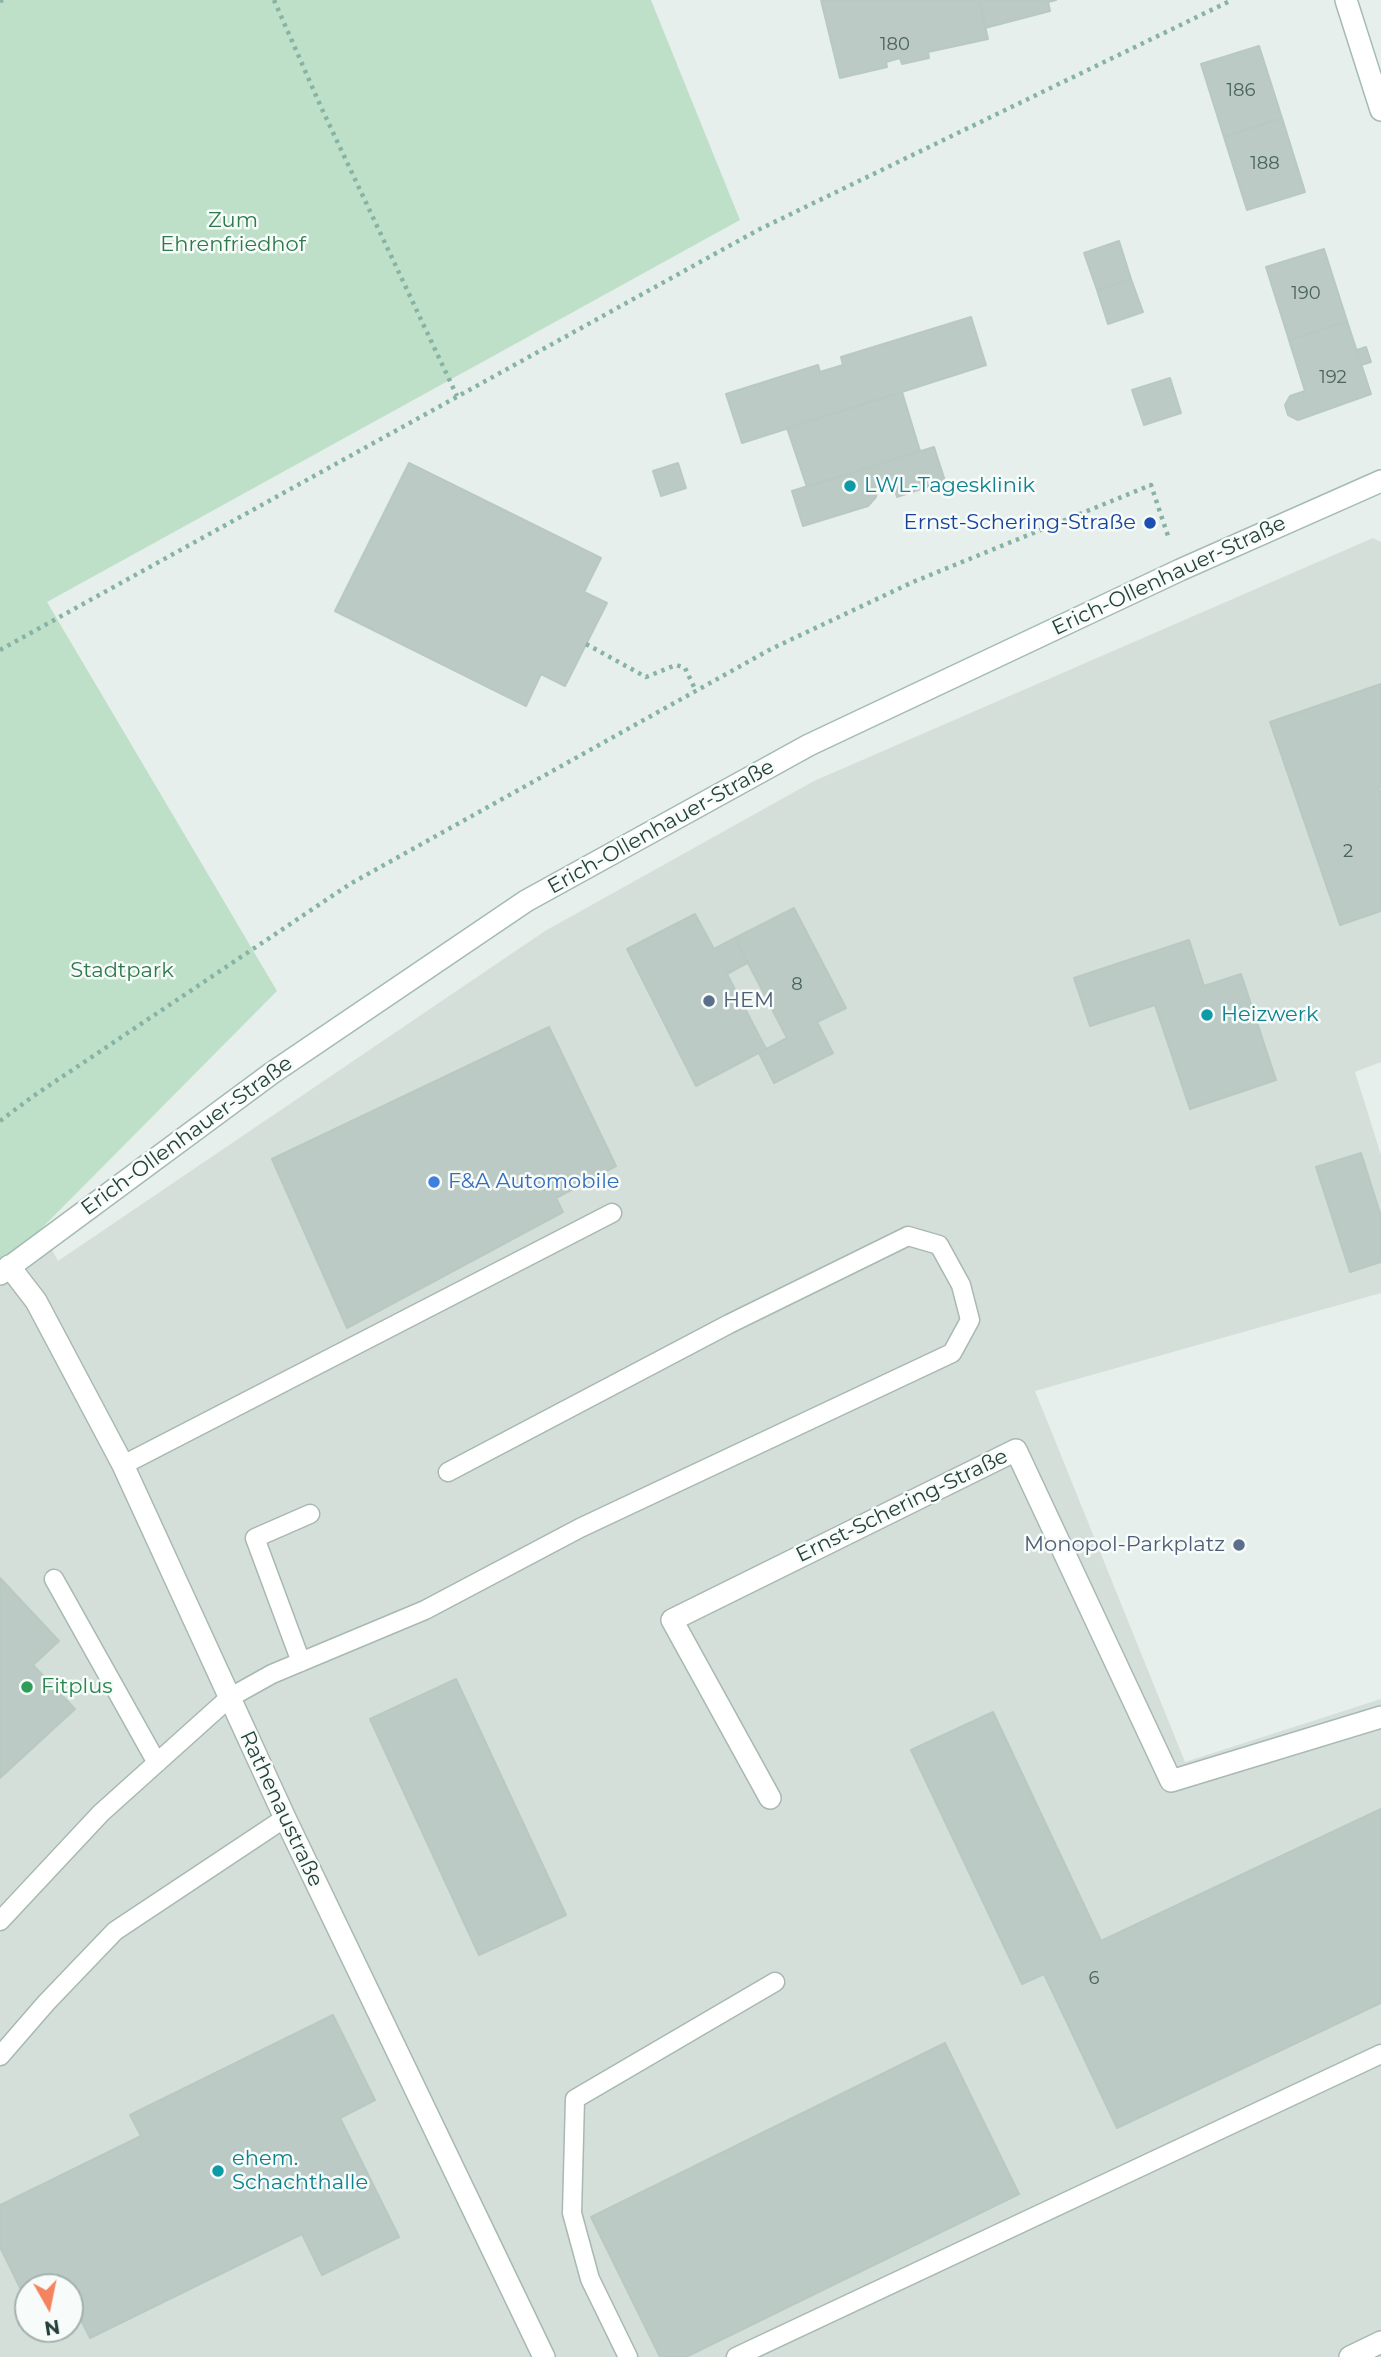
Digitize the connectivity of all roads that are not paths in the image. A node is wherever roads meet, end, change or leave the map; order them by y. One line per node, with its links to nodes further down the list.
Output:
1 (1346, 0): 2 (street)
2 (1381, 110)
3 (1381, 481): 5 (street, Erich-Ollenhauer-Straße)
4 (612, 1213): 6 (lane)
5 (4, 1270): 6 (street, Rathenaustraße)
6 (123, 1465): 11 (street, Rathenaustraße)
7 (448, 1472): 10 (lane)
8 (310, 1514): 10 (lane)
9 (54, 1579): 13 (lane)
10 (301, 1662): 11 (lane)
11 (229, 1698): 13 (lane); 15 (street, Rathenaustraße)
12 (1381, 1717): 14 (street, Ernst-Schering-Straße)
13 (157, 1763): 16 (lane)
14 (769, 1798)
15 (285, 1818): 19 (lane); 21 (street, Rathenaustraße)
16 (0, 1921)
17 (775, 1982): 22 (lane)
18 (1381, 2054): 23 (lane)
19 (0, 2056)
20 (1381, 2342): 24 (street)
21 (544, 2357)
22 (628, 2357)
23 (736, 2357)
24 (1350, 2357)

